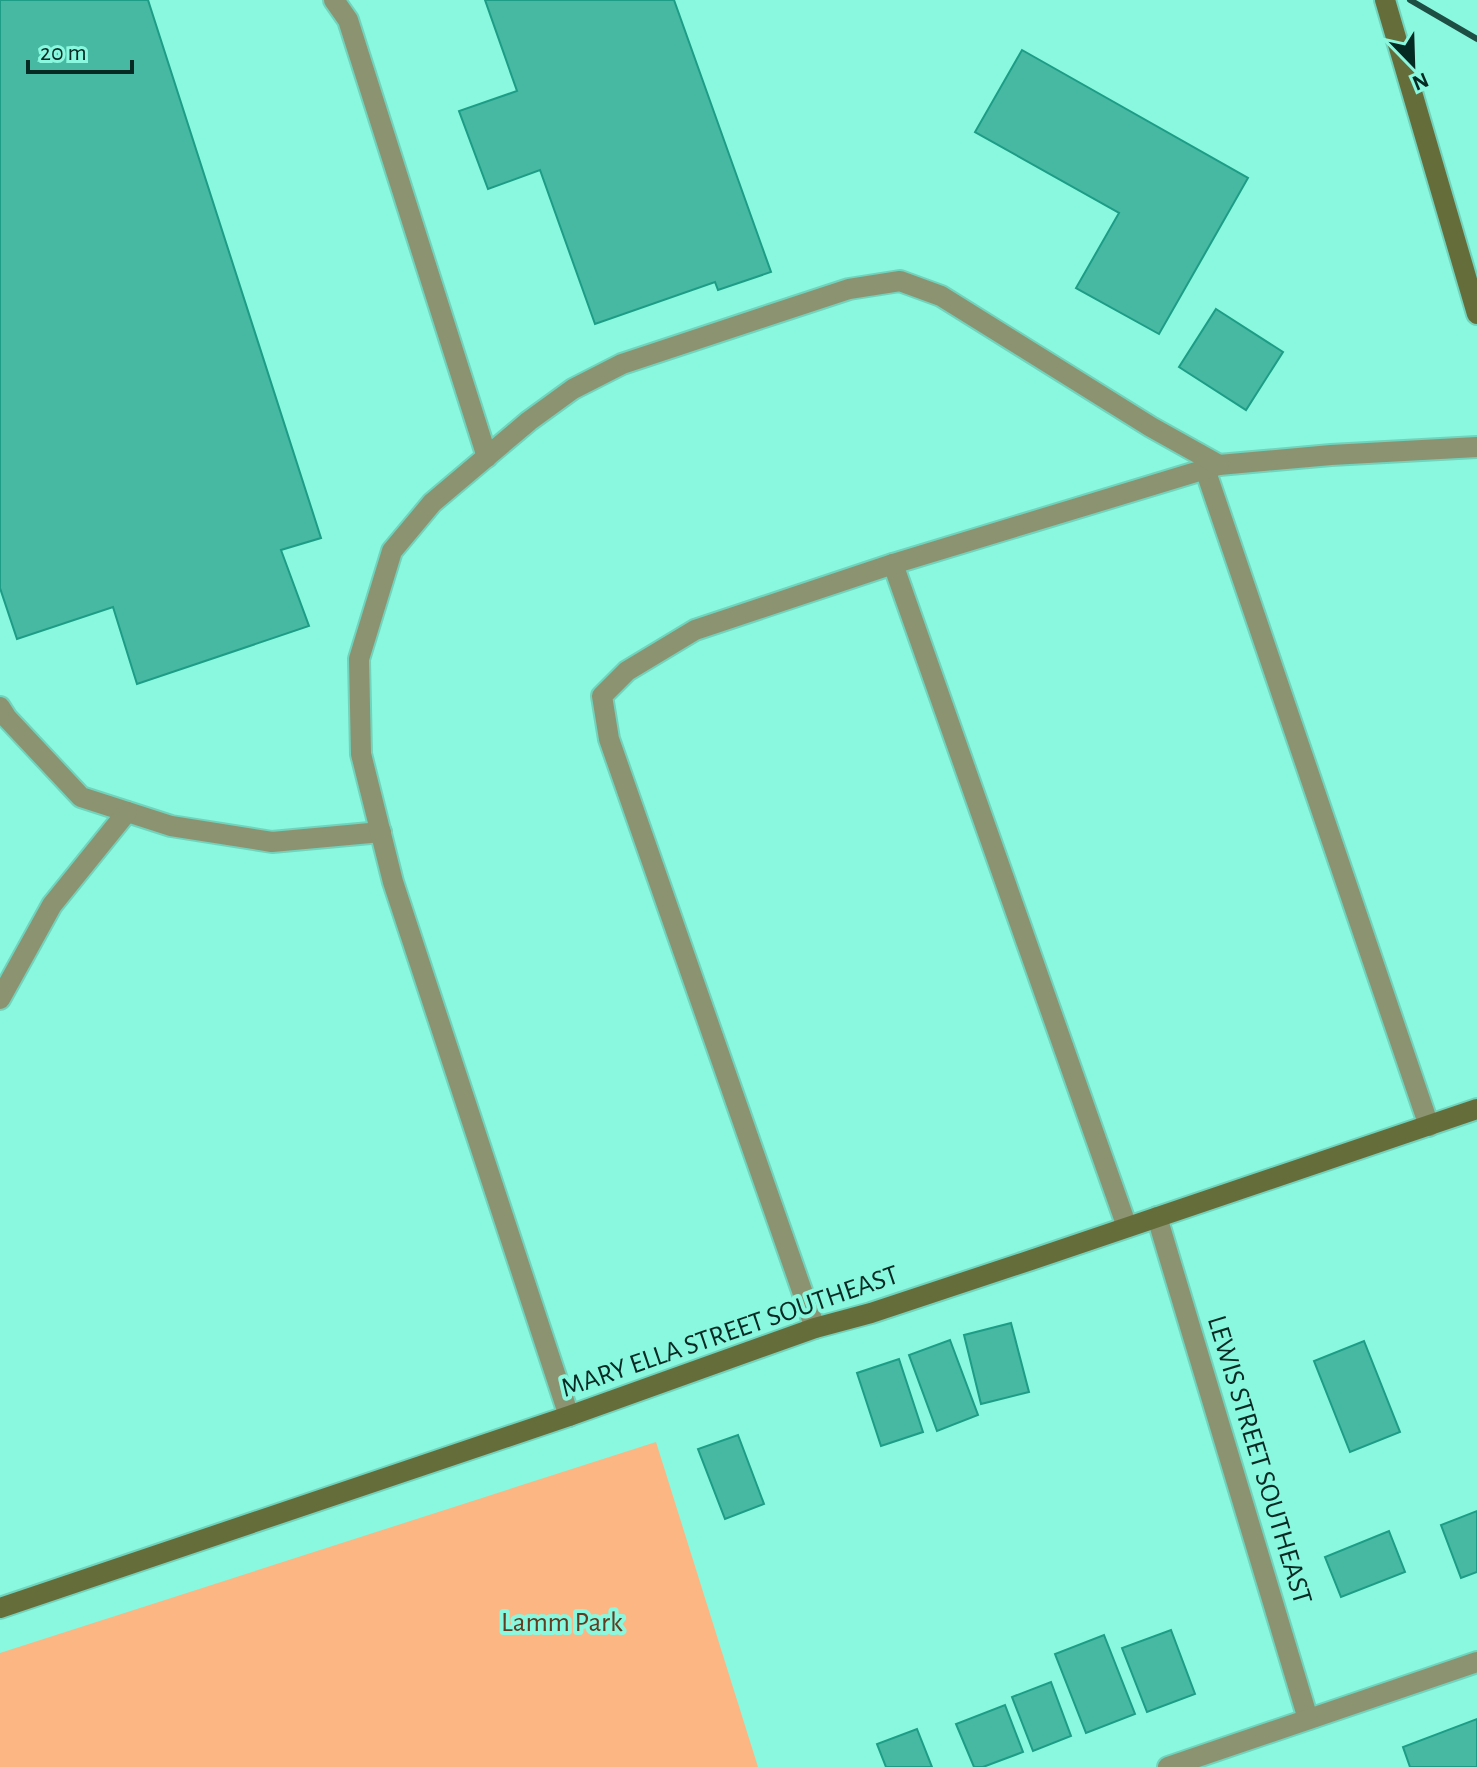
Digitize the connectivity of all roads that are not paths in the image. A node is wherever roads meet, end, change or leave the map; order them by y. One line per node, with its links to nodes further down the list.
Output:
1 (334, 0): 5 (street)
2 (1385, 0): 3 (street)
3 (1477, 314)
4 (1477, 447): 6 (street)
5 (487, 457): 6 (street); 10 (street)
6 (1212, 467): 7 (street); 13 (street)
7 (893, 564): 15 (street); 16 (street)
8 (0, 707): 9 (street)
9 (127, 812): 10 (street); 11 (street)
10 (381, 832): 17 (street)
11 (0, 999)
12 (1477, 1109): 13 (street, MARY ELLA STREET SOUTHEAST)
13 (1429, 1126): 14 (street, MARY ELLA STREET SOUTHEAST)
14 (1157, 1217): 15 (street, MARY ELLA STREET SOUTHEAST); 20 (street, LEWIS STREET SOUTHEAST)
15 (1127, 1227): 16 (street, MARY ELLA STREET SOUTHEAST)
16 (815, 1328): 17 (street, MARY ELLA STREET SOUTHEAST)
17 (569, 1416): 18 (street, MARY ELLA STREET SOUTHEAST)
18 (0, 1608)
19 (1477, 1662): 20 (street)
20 (1308, 1719): 21 (street)
21 (1168, 1767)

